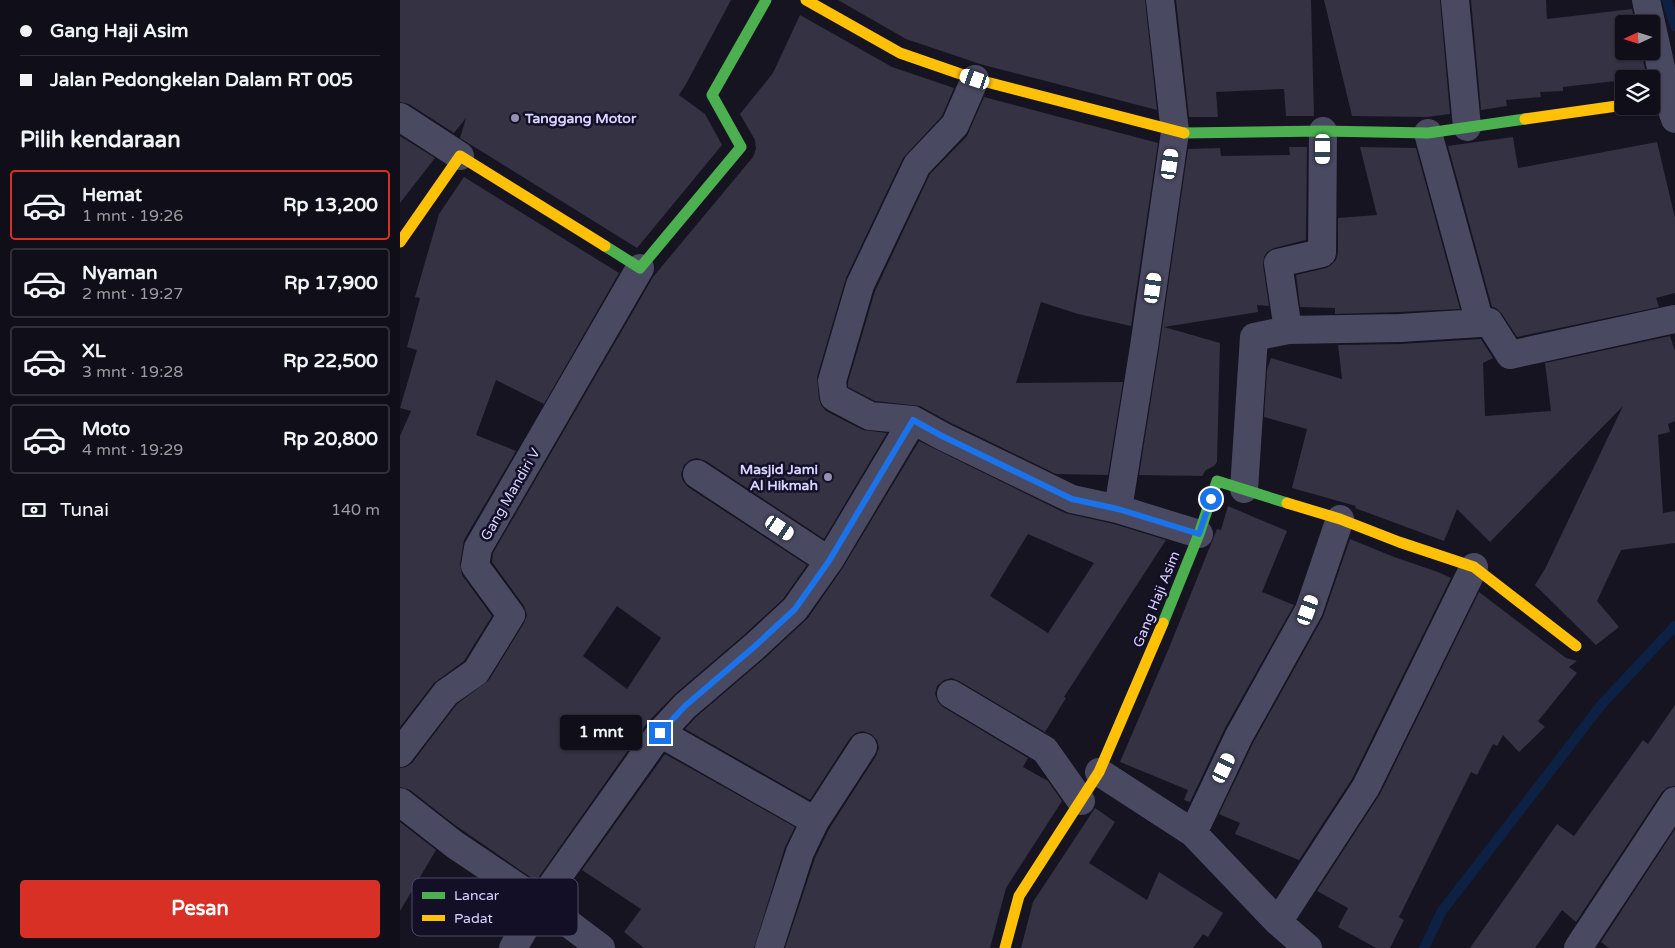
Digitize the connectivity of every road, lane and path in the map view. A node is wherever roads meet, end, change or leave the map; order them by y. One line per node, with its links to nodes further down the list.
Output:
1 (766, 0): 16 (street)
2 (806, 0): 6 (street)
3 (1160, 0): 11 (street)
4 (1455, 0): 10 (street)
5 (1646, 0): 7 (street)
6 (975, 79): 11 (street); 20 (street)
7 (1667, 104)
8 (1615, 106): 10 (street)
9 (400, 117): 14 (street)
10 (1467, 127): 13 (street)
11 (1175, 132): 12 (street); 23 (street)
12 (1323, 132): 13 (street); 19 (street)
13 (1428, 133): 18 (street)
14 (460, 156): 15 (street); 16 (street)
15 (400, 242)
16 (640, 268): 32 (street, Gang Mandiri V)
17 (1675, 318): 18 (street)
18 (1480, 323): 19 (street)
19 (1288, 330): 22 (street)
20 (913, 420): 23 (street); 26 (street)
21 (697, 474): 26 (street)
22 (1244, 489): 24 (street, Gang Haji Asim); 25 (street, Gang Haji Asim)
23 (1118, 509): 25 (street)
24 (1340, 519): 27 (street, Gang Haji Asim); 38 (street)
25 (1199, 534): 33 (street, Gang Haji Asim)
26 (829, 561): 30 (street)
27 (1474, 567): 28 (street, Gang Haji Asim); 41 (street)
28 (1576, 646)
29 (951, 694): 34 (street)
30 (660, 733): 37 (street); 40 (street)
31 (863, 748): 37 (street)
32 (400, 753)
33 (1099, 772): 34 (street, Gang Haji Asim); 38 (street)
34 (1081, 800): 47 (street, Gang Haji Asim)
35 (1675, 801): 49 (street)
36 (400, 802): 39 (street)
37 (815, 822): 46 (street)
38 (1193, 833): 41 (street)
39 (504, 878)
40 (557, 878)
41 (1278, 922): 48 (street)
42 (578, 931): 45 (street)
43 (519, 936): 44 (street)
44 (512, 948)
45 (601, 948)
46 (769, 948)
47 (1005, 948)
48 (1308, 948)
49 (1578, 948)

